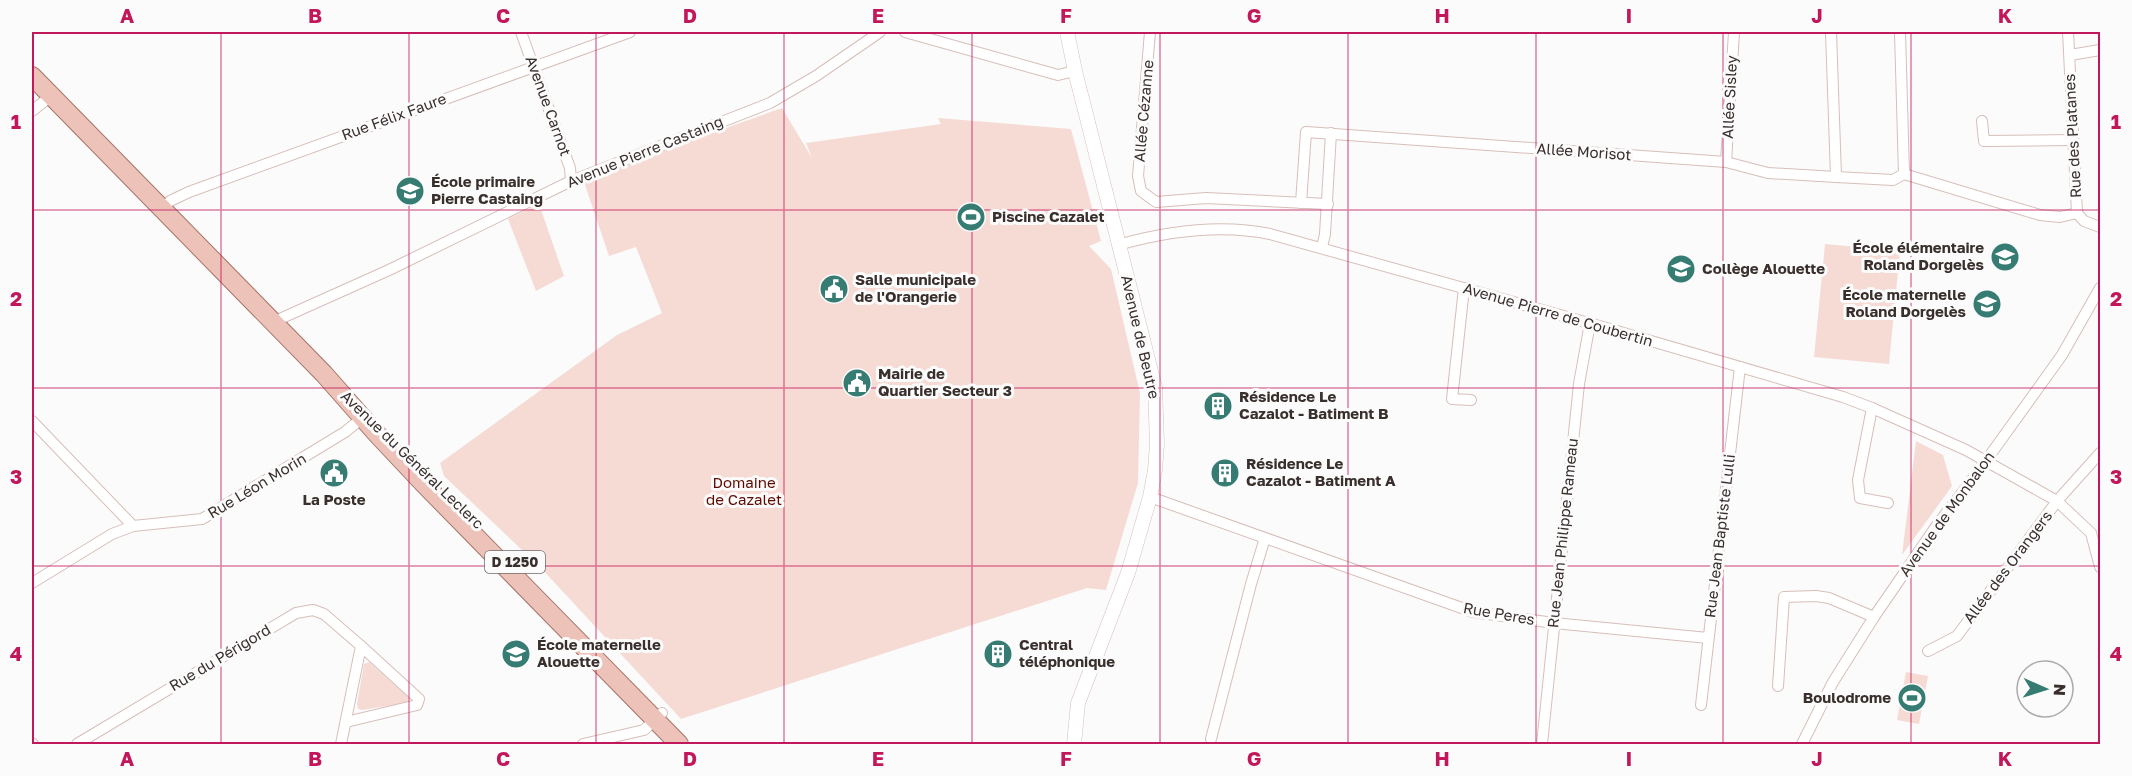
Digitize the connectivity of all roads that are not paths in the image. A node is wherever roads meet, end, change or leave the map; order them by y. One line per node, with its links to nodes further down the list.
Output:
1 (521, 32): 13 (street, Avenue Carnot)
2 (630, 32): 13 (street, Rue Félix Faure)
3 (880, 32): 24 (street, Avenue Pierre Castaing)
4 (905, 32): 14 (street)
5 (1067, 32): 14 (street, Avenue de Beutre)
6 (1150, 32): 25 (street, Allée Cézanne)
7 (1734, 32): 21 (street, Allée Sisley)
8 (1831, 32): 23 (street)
9 (1900, 32): 22 (street)
10 (2068, 32): 12 (street, Rue des Platanes)
11 (2100, 50): 12 (street)
12 (2070, 55): 20 (street, Rue des Platanes)
13 (533, 66): 24 (street, Avenue Carnot); 27 (street, Rue Félix Faure)
14 (1075, 71): 30 (street, Avenue de Beutre)
15 (32, 76): 16 (main road, Avenue du Général Leclerc / D 1250)
16 (51, 96): 17 (street); 27 (main road, Avenue du Général Leclerc / D 1250)
17 (32, 111)
18 (1983, 121): 20 (street)
19 (1331, 133): 21 (street, Allée Morisot); 25 (street, Allée Morisot); 26 (street)
20 (2072, 140): 28 (street, Rue des Platanes)
21 (1726, 162): 23 (street, Allée Morisot)
22 (1904, 174): 23 (street, Allée Morisot); 28 (street)
23 (1836, 177)
24 (571, 180): 34 (street, Avenue Pierre Castaing)
25 (1300, 203): 26 (street)
26 (1328, 204): 31 (street)
27 (162, 210): 34 (main road, Avenue du Général Leclerc / D 1250)
28 (2077, 213): 29 (street, Rue des Platanes)
29 (2100, 227)
30 (1118, 245): 31 (street, Avenue Pierre de Coubertin); 43 (street, Avenue de Beutre)
31 (1322, 247): 32 (street, Avenue Pierre de Coubertin)
32 (1464, 288): 35 (street, Avenue Pierre de Coubertin); 37 (street)
33 (2100, 288): 42 (street, Avenue de Monbalon)
34 (273, 322): 39 (main road, Avenue du Général Leclerc / D 1250)
35 (1590, 323): 36 (street, Avenue Pierre de Coubertin); 51 (street, Rue Jean Philippe Rameau)
36 (1740, 367): 38 (street, Avenue Pierre de Coubertin); 52 (street, Rue Jean Baptiste Lulli)
37 (1471, 400)
38 (1872, 408): 42 (street, Avenue Pierre de Coubertin); 45 (street)
39 (365, 415): 46 (street, Rue Léon Morin); 57 (main road, Avenue du Général Leclerc / D 1250)
40 (32, 421): 46 (street)
41 (2100, 453): 44 (street, Allée des Orangers)
42 (1986, 461): 44 (street, Avenue Pierre de Coubertin); 50 (street, Avenue de Monbalon)
43 (1150, 497): 47 (street, Rue Peres); 65 (street, Avenue de Beutre)
44 (2057, 501): 48 (street, Avenue Pierre de Coubertin); 54 (street, Allée des Orangers)
45 (1888, 503)
46 (133, 526): 49 (street, Rue Léon Morin)
47 (1264, 538): 51 (street, Rue Peres); 59 (street)
48 (2100, 567)
49 (32, 583)
50 (1874, 617): 55 (street); 67 (street, Avenue de Monbalon)
51 (1554, 623): 52 (street, Rue Peres); 66 (street, Rue Jean Philippe Rameau)
52 (1708, 638): 56 (street, Rue Jean Baptiste Lulli)
53 (361, 646): 58 (street); 58 (street, Rue du Périgord); 60 (street, Rue du Périgord)
54 (1928, 651)
55 (1778, 686)
56 (1701, 705)
57 (658, 716): 62 (street); 63 (main road, Avenue du Général Leclerc / D 1250); 64 (main road, Avenue du Général Leclerc / D 1250)
58 (346, 722): 61 (street)
59 (1211, 739)
60 (77, 744)
61 (341, 744)
62 (583, 744)
63 (679, 744)
64 (694, 744)
65 (1074, 744)
66 (1542, 744)
67 (1802, 744)

